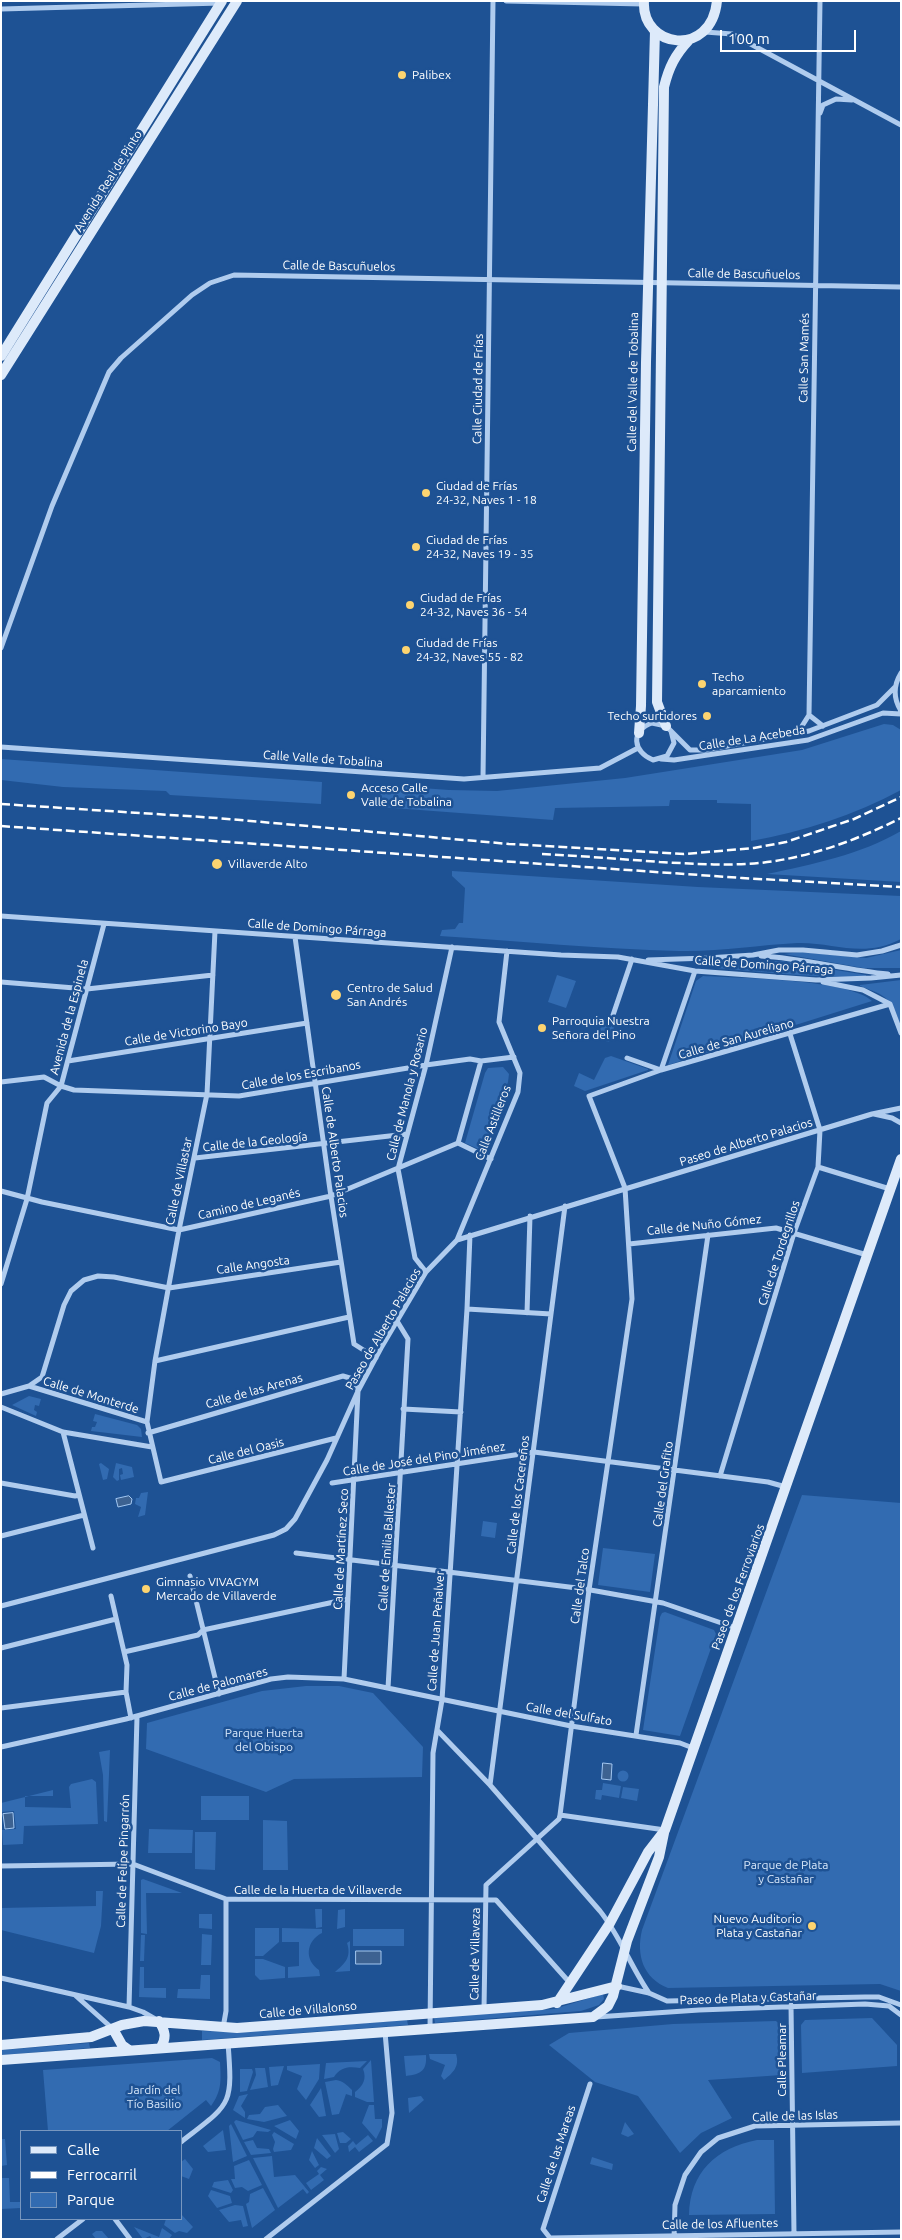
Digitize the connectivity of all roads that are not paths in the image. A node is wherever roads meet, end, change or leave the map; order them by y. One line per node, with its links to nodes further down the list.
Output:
1 (237, 1): 21 (main road, Avenida Real de Pinto)
2 (493, 1): 16 (street, Calle Ciudad de Frías)
3 (506, 1): 7 (street)
4 (717, 1): 10 (main road)
5 (820, 1): 12 (street, Calle San Mamés)
6 (223, 2): 8 (street); 21 (main road, Avenida Real de Pinto)
7 (644, 3): 9 (main road)
8 (1, 9)
9 (655, 31): 11 (main road); 17 (main road, Calle del Valle de Tobalina)
10 (705, 32): 11 (main road); 12 (street)
11 (689, 40): 18 (main road)
12 (819, 82): 13 (street); 14 (street, Calle San Mamés)
13 (854, 100): 14 (street); 15 (street)
14 (818, 118): 19 (street, Calle San Mamés)
15 (900, 124)
16 (490, 279): 17 (street, Calle de Bascuñuelos); 23 (street, Calle de Bascuñuelos); 35 (street, Calle Ciudad de Frías)
17 (648, 281): 18 (street, Calle de Bascuñuelos); 30 (main road, Calle del Valle de Tobalina)
18 (662, 283): 19 (street, Calle de Bascuñuelos); 29 (main road)
19 (815, 285): 20 (street, Calle de Bascuñuelos); 27 (street, Calle San Mamés)
20 (901, 287)
21 (7, 360): 22 (main road, Avenida Real de Pinto)
22 (1, 375)
23 (1, 648)
24 (901, 673): 25 (street)
25 (895, 687): 26 (street); 28 (street, Calle de La Acebeda)
26 (901, 712): 34 (street, Calle de La Acebeda)
27 (809, 715): 28 (street); 31 (street)
28 (823, 726): 31 (street, Calle de La Acebeda)
29 (669, 729): 30 (street); 31 (street, Calle de La Acebeda); 34 (street)
30 (639, 733): 33 (street)
31 (797, 734)
32 (1, 747): 35 (street, Calle Valle de Tobalina)
33 (638, 748): 34 (street); 35 (street, Calle Valle de Tobalina)
34 (661, 759)
35 (483, 777)
36 (1, 916): 37 (street, Calle de Domingo Párraga)
37 (104, 924): 38 (street, Calle de Domingo Párraga); 50 (street, Avenida de la Espinela)
38 (215, 931): 39 (street, Calle de Domingo Párraga); 46 (street, Calle de Villastar)
39 (295, 936): 41 (street, Calle de Domingo Párraga); 53 (street, Calle de Alberto Palacios)
40 (901, 945): 43 (street, Calle de Domingo Párraga)
41 (452, 947): 42 (street, Calle de Domingo Párraga); 61 (street, Calle de Manola y Rosario)
42 (507, 951): 44 (street, Calle de Domingo Párraga); 57 (street, Calle Astilleros)
43 (753, 955): 44 (street, Calle de Domingo Párraga); 47 (street, Calle de Domingo Párraga)
44 (632, 960): 45 (street, Calle de Domingo Párraga); 52 (street)
45 (696, 971): 48 (street, Calle de Domingo Párraga); 62 (street)
46 (213, 975): 50 (street); 56 (street, Calle de Villastar)
47 (899, 975): 48 (street, Calle de Domingo Párraga)
48 (816, 980): 51 (street)
49 (1, 982): 50 (street)
50 (87, 990): 59 (street, Avenida de la Espinela)
51 (890, 1004): 54 (street); 55 (street, Calle de San Aureliano)
52 (611, 1021)
53 (307, 1023): 56 (street, Calle de Victorino Bayo); 64 (street, Calle de Alberto Palacios)
54 (901, 1033)
55 (790, 1034): 62 (street, Calle de San Aureliano); 71 (street, Calle de Tordegrillos)
56 (210, 1039): 59 (street, Calle de Victorino Bayo); 66 (street, Calle de Villastar)
57 (514, 1057): 60 (street, Calle de los Escribanos); 76 (street, Calle Astilleros)
58 (627, 1058): 62 (street)
59 (68, 1061): 65 (street, Avenida de la Espinela)
60 (481, 1061): 61 (street, Calle de los Escribanos); 73 (street)
61 (426, 1065): 64 (street, Calle de los Escribanos); 72 (street, Calle de Manola y Rosario)
62 (661, 1070): 67 (street, Calle de San Aureliano)
63 (1, 1082): 65 (street, Calle de los Escribanos)
64 (315, 1082): 66 (street, Calle de los Escribanos); 74 (street, Calle de Alberto Palacios)
65 (61, 1086): 66 (street, Calle de los Escribanos); 84 (street, Avenida de la Espinela)
66 (207, 1094): 75 (street, Calle de Villastar)
67 (589, 1096): 80 (street, Calle del Talco)
68 (901, 1108): 69 (street, Paseo de Alberto Palacios)
69 (872, 1114): 70 (street); 71 (street, Paseo de Alberto Palacios)
70 (901, 1123)
71 (820, 1130): 78 (street, Calle de Tordegrillos); 80 (street, Paseo de Alberto Palacios)
72 (407, 1134): 74 (street, Calle de la Geología); 79 (street, Calle de Manola y Rosario)
73 (458, 1143): 76 (street); 79 (street, Camino de Leganés)
74 (324, 1145): 75 (street, Calle de la Geología); 83 (street, Calle de Alberto Palacios)
75 (195, 1158): 87 (street, Calle de Villastar)
76 (491, 1159): 91 (street, Calle Astilleros)
77 (901, 1159): 81 (main road, Paseo de los Ferroviarios)
78 (818, 1167): 81 (street); 88 (street, Calle de Tordegrillos)
79 (398, 1169): 83 (street, Camino de Leganés); 97 (street, Calle de Manola y Rosario)
80 (625, 1188): 85 (street, Paseo de Alberto Palacios); 92 (street, Calle del Talco)
81 (890, 1189): 93 (main road, Paseo de los Ferroviarios)
82 (1, 1192): 84 (street, Camino de Leganés)
83 (331, 1196): 87 (street, Camino de Leganés); 94 (street, Calle de Alberto Palacios)
84 (27, 1199): 87 (street, Camino de Leganés); 96 (street, Avenida de la Espinela)
85 (565, 1206): 86 (street, Paseo de Alberto Palacios); 102 (street, Calle de los Cacereños)
86 (530, 1216): 90 (street, Paseo de Alberto Palacios); 101 (street)
87 (179, 1230): 99 (street, Calle de Villastar)
88 (794, 1233): 89 (street, Calle de Nuño Gómez); 93 (street, Calle de Nuño Gómez); 123 (street, Calle de Tordegrillos)
89 (708, 1234): 92 (street, Calle de Nuño Gómez); 121 (street, Calle del Grafito)
90 (470, 1235): 91 (street, Paseo de Alberto Palacios); 100 (street, Calle de Juan Peñalver)
91 (457, 1240): 97 (street, Paseo de Alberto Palacios)
92 (629, 1244): 119 (street, Calle del Talco)
93 (867, 1255): 128 (main road, Paseo de los Ferroviarios)
94 (341, 1262): 99 (street, Calle Angosta); 103 (street, Calle de Alberto Palacios)
95 (1, 1263): 96 (street)
96 (7, 1266): 98 (street, Avenida de la Espinela)
97 (426, 1272): 104 (street, Paseo de Alberto Palacios)
98 (1, 1284)
99 (169, 1288): 106 (street, Calle de Villastar); 107 (street, Calle Angosta)
100 (468, 1309): 101 (street); 112 (street, Calle de Juan Peñalver)
101 (527, 1313): 102 (street)
102 (551, 1314): 118 (street, Calle de los Cacereños)
103 (349, 1317): 105 (street, Calle de Alberto Palacios); 106 (street)
104 (397, 1321): 105 (street, Paseo de Alberto Palacios); 111 (street, Calle de Emilia Ballester)
105 (376, 1358): 108 (street, Paseo de Alberto Palacios)
106 (155, 1361): 113 (street, Calle de Villastar)
107 (29, 1386): 109 (street, Calle de Monterde); 113 (street, Calle de Monterde)
108 (358, 1391): 115 (street, Calle de las Arenas); 116 (street, Paseo de Alberto Palacios); 124 (street, Calle de Martínez Seco)
109 (1, 1394)
110 (1, 1407): 114 (street)
111 (403, 1409): 112 (street); 122 (street, Calle de Emilia Ballester)
112 (461, 1412): 120 (street, Calle de Juan Peñalver)
113 (147, 1422): 115 (street, Calle de Villastar)
114 (63, 1432): 117 (street); 129 (street)
115 (148, 1433): 117 (street, Calle de Villastar)
116 (336, 1438): 125 (street, Calle del Oasis); 143 (street, Paseo de Alberto Palacios)
117 (152, 1446): 125 (street, Calle de Villastar)
118 (534, 1452): 119 (street, Calle de José del Pino Jiménez); 120 (street, Calle de José del Pino Jiménez); 138 (street, Calle de los Cacereños)
119 (608, 1460): 121 (street, Calle de José del Pino Jiménez); 139 (street, Calle del Talco)
120 (457, 1465): 122 (street, Calle de José del Pino Jiménez); 136 (street, Calle de Juan Peñalver)
121 (675, 1470): 123 (street, Calle de José del Pino Jiménez); 142 (street, Calle del Grafito)
122 (401, 1474): 124 (street, Calle de José del Pino Jiménez); 135 (street, Calle de Emilia Ballester)
123 (720, 1476): 128 (street, Calle de José del Pino Jiménez)
124 (354, 1480): 127 (street, Calle de José del Pino Jiménez); 134 (street, Calle de Martínez Seco)
125 (161, 1482)
126 (1, 1483): 129 (street)
127 (332, 1483)
128 (787, 1487): 145 (main road, Paseo de los Ferroviarios)
129 (80, 1495): 130 (street)
130 (84, 1515): 131 (street); 132 (street)
131 (1, 1536)
132 (93, 1548)
133 (296, 1553): 134 (street)
134 (350, 1558): 135 (street); 141 (street, Calle de Martínez Seco)
135 (395, 1564): 136 (street); 150 (street, Calle de Emilia Ballester)
136 (450, 1571): 138 (street); 153 (street, Calle de Juan Peñalver)
137 (190, 1576): 146 (street)
138 (517, 1580): 139 (street); 155 (street, Calle de los Cacereños)
139 (589, 1590): 142 (street); 157 (street, Calle del Talco)
140 (111, 1596): 144 (street, Calle de Felipe Pingarrón)
141 (348, 1599): 146 (street); 149 (street, Calle de Martínez Seco)
142 (655, 1602): 145 (street); 159 (street, Calle del Grafito)
143 (1, 1606)
144 (116, 1619): 147 (street); 148 (street, Calle de Felipe Pingarrón)
145 (736, 1628): 161 (main road, Paseo de los Ferroviarios)
146 (204, 1630): 148 (street); 152 (street)
147 (1, 1648)
148 (124, 1652): 151 (street, Calle de Felipe Pingarrón)
149 (344, 1679): 150 (street, Calle de Palomares); 152 (street, Calle de Palomares)
150 (388, 1688): 153 (street, Calle de Palomares)
151 (126, 1692): 154 (street); 156 (street, Calle de Felipe Pingarrón)
152 (219, 1694): 156 (street, Calle de Palomares)
153 (442, 1700): 155 (street, Calle del Sulfato); 158 (street, Calle de Juan Peñalver)
154 (1, 1708)
155 (500, 1712): 157 (street, Calle del Sulfato); 162 (street, Calle de los Cacereños)
156 (134, 1717): 160 (street, Calle de Palomares); 166 (street, Calle de Felipe Pingarrón)
157 (571, 1726): 159 (street, Calle del Sulfato); 163 (street, Calle del Talco)
158 (436, 1730): 162 (street); 169 (street, Calle de Juan Peñalver)
159 (636, 1735): 161 (street, Calle del Sulfato)
160 (1, 1747)
161 (693, 1748): 164 (main road, Paseo de los Ferroviarios)
162 (490, 1785): 165 (street)
163 (560, 1815): 164 (street); 165 (street)
164 (665, 1830): 171 (main road, Paseo de los Ferroviarios); 172 (main road)
165 (537, 1839): 170 (street); 171 (street)
166 (132, 1864): 167 (street, Calle de la Huerta de Villaverde); 168 (street, Calle de la Huerta de Villaverde); 181 (street, Calle de Felipe Pingarrón)
167 (1, 1866)
168 (226, 1900): 169 (street, Calle de la Huerta de Villaverde); 187 (street)
169 (430, 1900): 170 (street); 183 (street, Calle de Juan Peñalver)
170 (486, 1900): 174 (street); 182 (street, Calle de Villaveza)
171 (610, 1923): 172 (street); 174 (main road, Paseo de los Ferroviarios)
172 (625, 1951): 175 (main road); 176 (street)
173 (1, 1978): 177 (street)
174 (571, 1984): 178 (main road, Paseo de los Ferroviarios)
175 (617, 1986): 176 (street, Paseo de Plata y Castañar); 178 (main road, Calle de Villalonso); 185 (main road)
176 (649, 1993): 180 (street, Paseo de Plata y Castañar)
177 (76, 1996): 181 (street); 189 (street)
178 (557, 2003): 182 (main road, Calle de Villalonso)
179 (791, 2005): 184 (street, Paseo de Plata y Castañar); 185 (street, Paseo de Plata y Castañar); 198 (street, Calle Pleamar)
180 (901, 2005)
181 (129, 2006): 186 (street)
182 (484, 2009): 183 (main road, Calle de Villalonso)
183 (430, 2013): 187 (main road, Calle de Villalonso); 188 (street, Calle de Juan Peñalver)
184 (901, 2015)
185 (594, 2017): 188 (main road)
186 (159, 2021): 187 (main road, Calle de Villalonso); 189 (main road, Calle de Villalonso); 193 (main road)
187 (222, 2028)
188 (430, 2028): 190 (main road)
189 (113, 2029): 192 (main road, Calle de Villalonso); 194 (main road)
190 (385, 2032): 191 (main road); 208 (street)
191 (228, 2043): 193 (main road); 199 (street)
192 (1, 2045)
193 (161, 2047): 194 (main road)
194 (129, 2050): 195 (main road)
195 (1, 2060)
196 (590, 2084): 202 (street, Calle de las Mareas)
197 (901, 2123): 198 (street, Calle de las Islas)
198 (792, 2125): 204 (street, Calle Pleamar); 205 (street, Calle de las Islas)
199 (182, 2141)
200 (82, 2220): 206 (street)
201 (116, 2220): 207 (street)
202 (543, 2229): 205 (street, Calle de los Afluentes)
203 (901, 2232): 204 (street, Calle de los Afluentes)
204 (794, 2234): 205 (street, Calle de los Afluentes)
205 (674, 2237)
206 (57, 2239)
207 (130, 2239)
208 (266, 2239)

